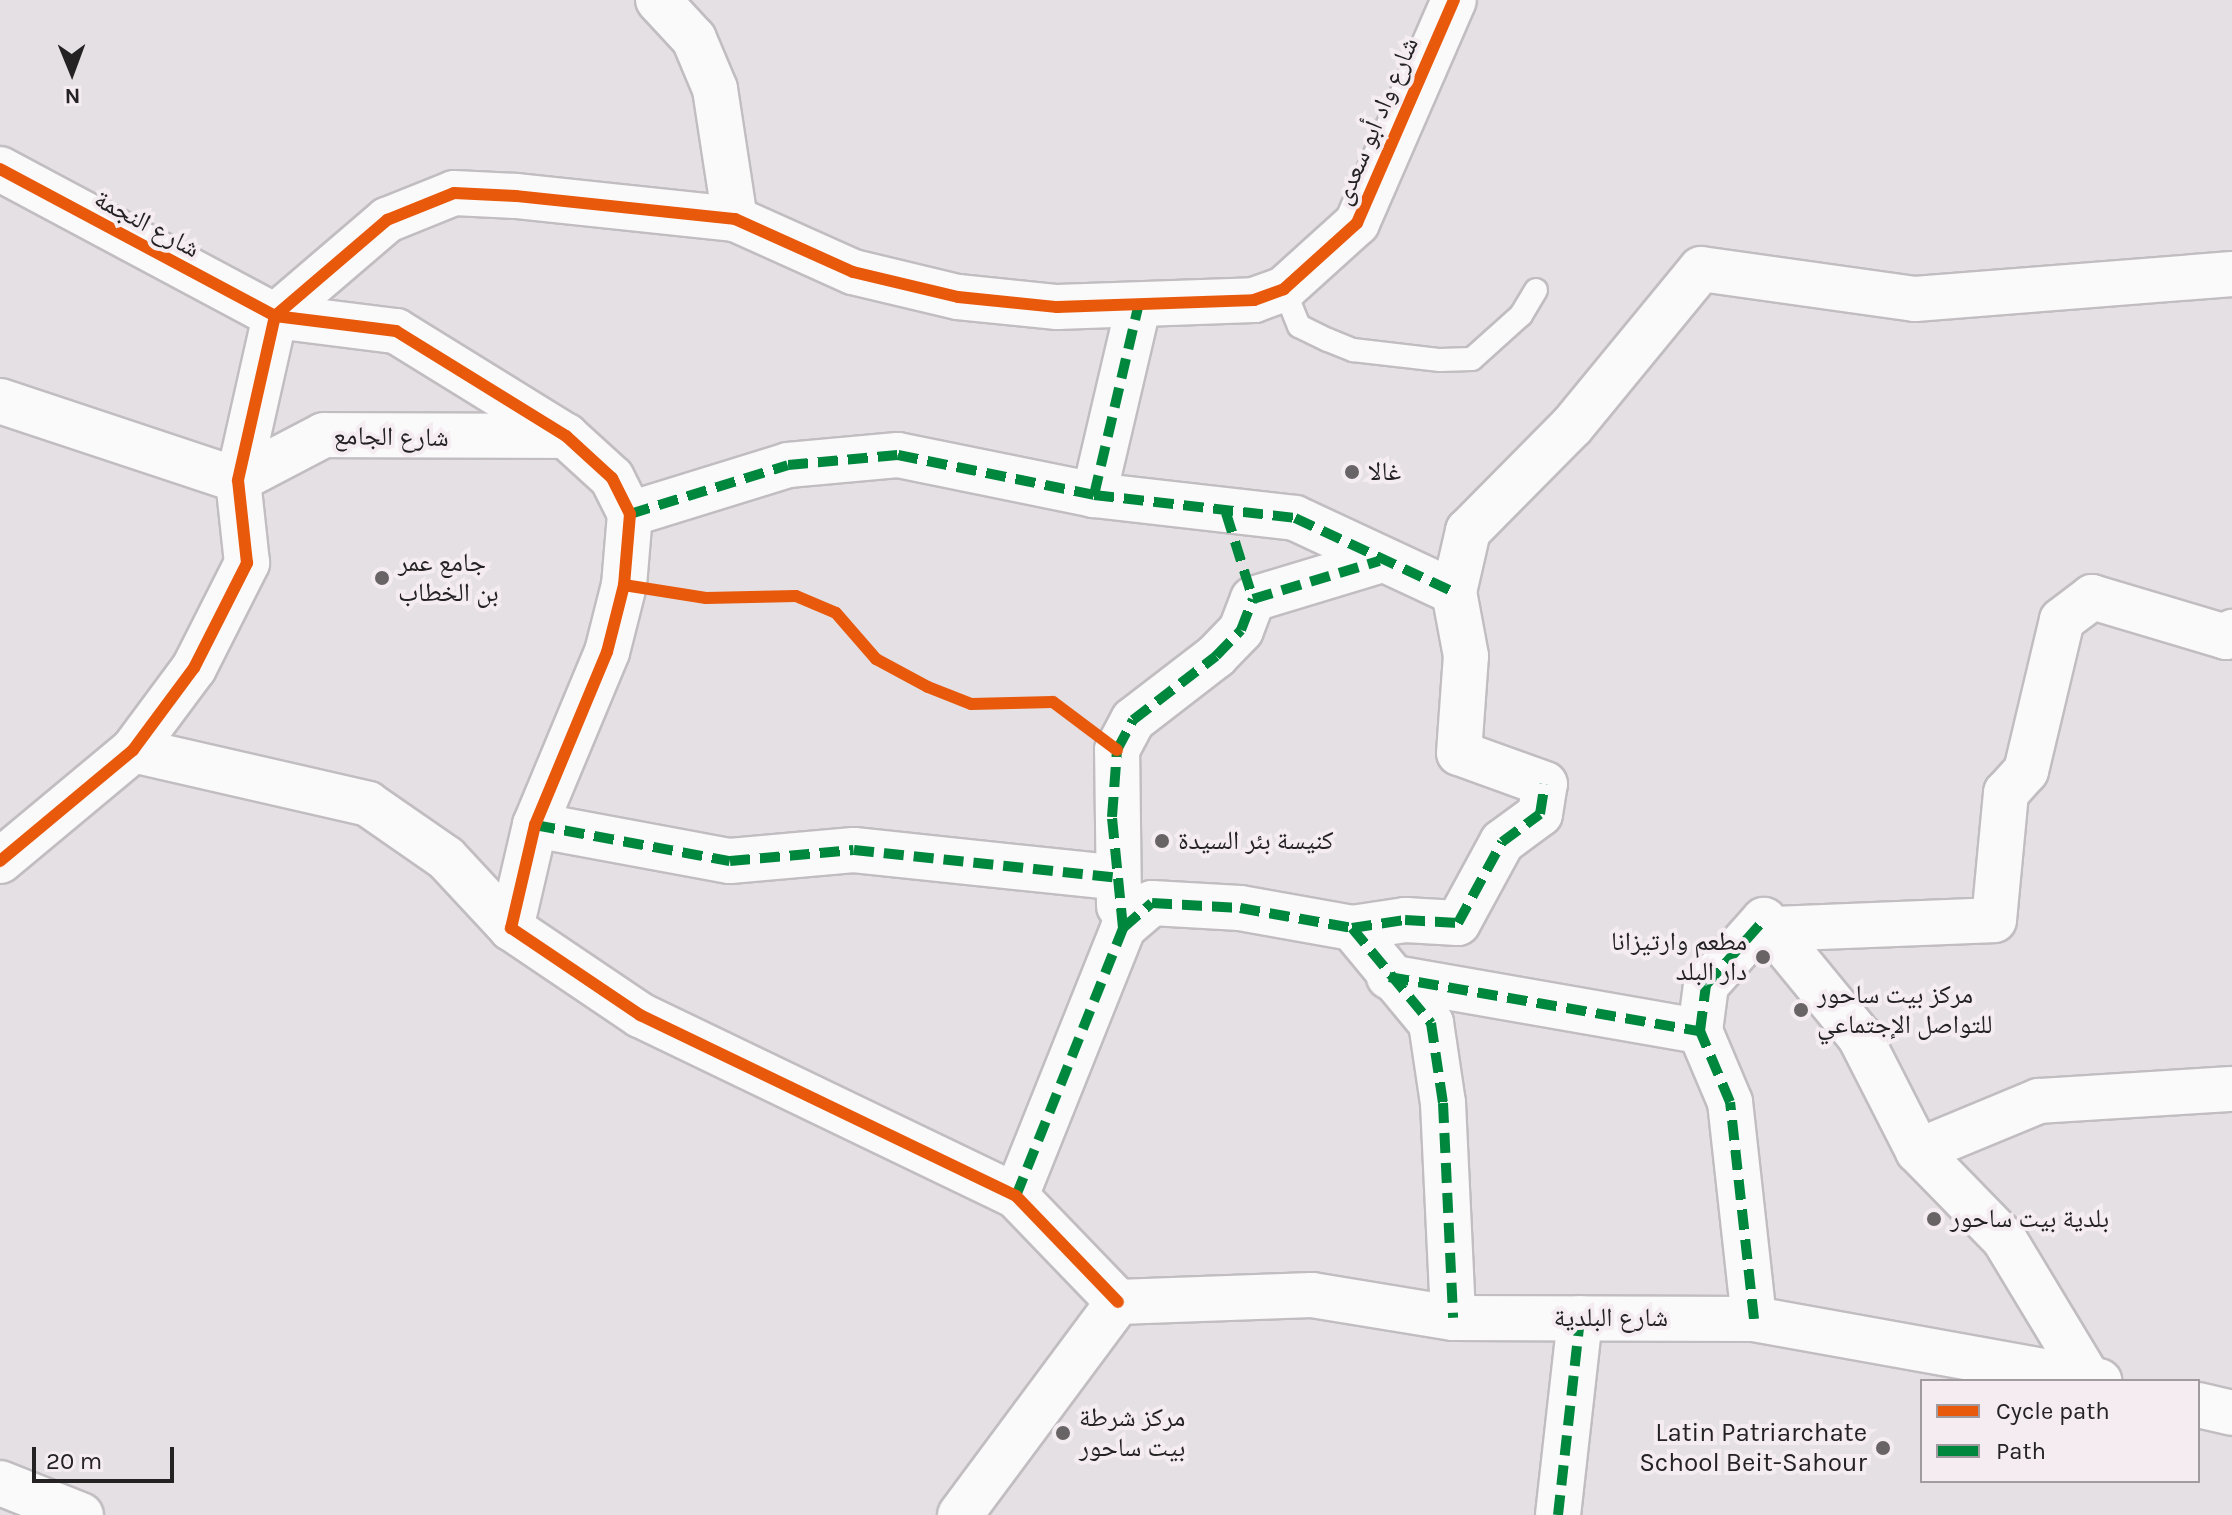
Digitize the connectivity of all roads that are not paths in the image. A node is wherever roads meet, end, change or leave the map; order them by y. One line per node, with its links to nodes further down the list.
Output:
1 (658, 0): 4 (street)
2 (1454, 0): 6 (street, شارع واد أبو سعدى)
3 (0, 169): 9 (street, شارع النجمة)
4 (735, 219): 8 (street, شارع واد أبو سعدى); 9 (street, شارع واد أبو سعدى)
5 (2232, 274): 16 (street)
6 (1284, 289): 7 (lane); 8 (street, شارع واد أبو سعدى)
7 (1536, 290)
8 (1138, 307): 13 (street)
9 (275, 316): 11 (street); 12 (street)
10 (0, 401): 12 (street)
11 (566, 436): 12 (street, شارع الجامع); 14 (street)
12 (238, 480): 18 (street)
13 (1094, 495): 14 (street); 15 (street)
14 (630, 514): 19 (street)
15 (1379, 561): 16 (street); 21 (street)
16 (1454, 592): 25 (street)
17 (2232, 632): 22 (street)
18 (133, 750): 20 (street); 23 (street)
19 (535, 825): 21 (street); 23 (street)
20 (0, 861)
21 (1113, 877): 24 (street)
22 (1768, 924): 27 (street); 29 (street)
23 (511, 928): 30 (street)
24 (1123, 928): 25 (street); 30 (street)
25 (1352, 928): 26 (street)
26 (1389, 977): 27 (street); 32 (street)
27 (1700, 1031): 34 (street)
28 (2232, 1089): 29 (street)
29 (1918, 1151): 36 (street)
30 (1016, 1196): 31 (street)
31 (1118, 1302): 32 (street, شارع البلدية); 41 (street)
32 (1453, 1318): 33 (street, شارع البلدية)
33 (1580, 1318): 34 (street, شارع البلدية); 42 (street)
34 (1754, 1319): 35 (street, شارع البلدية)
35 (2088, 1379)
36 (2093, 1379)
37 (2200, 1405): 38 (street)
38 (2232, 1413)
39 (0, 1483): 40 (street)
40 (81, 1515)
41 (960, 1515)
42 (1558, 1515)

